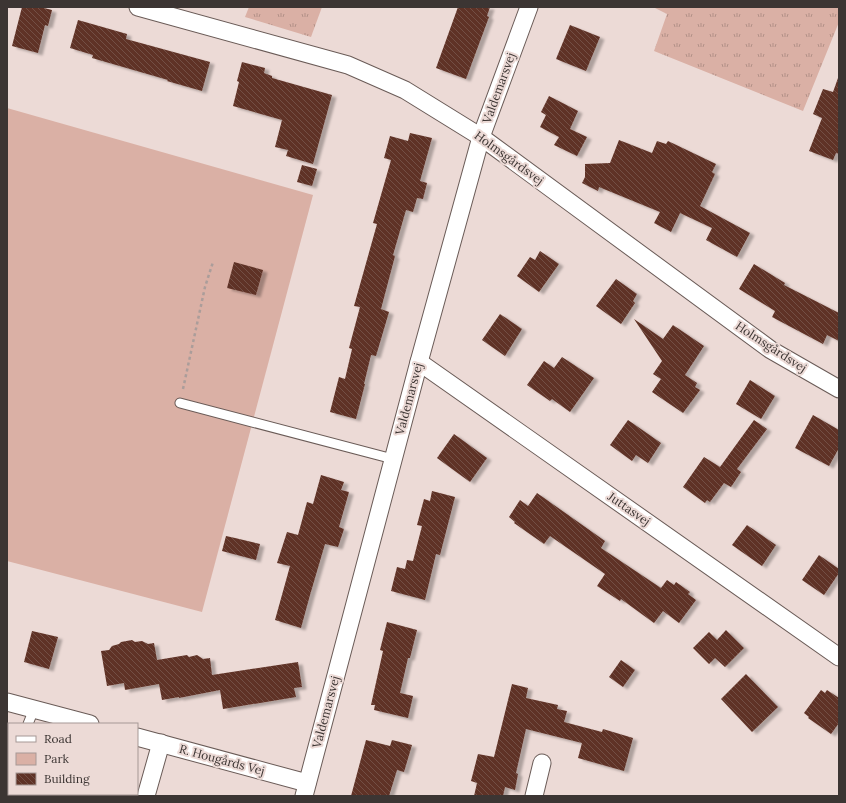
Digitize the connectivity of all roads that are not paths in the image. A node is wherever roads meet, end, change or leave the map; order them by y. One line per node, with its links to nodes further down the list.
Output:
1 (138, 7): 3 (street, Holmsgårdsvej)
2 (529, 7): 4 (street, Valdemarsvej)
3 (187, 13): 4 (street, Holmsgårdsvej)
4 (481, 137): 5 (street, Valdemarsvej); 6 (street, Holmsgårdsvej)
5 (418, 362): 8 (street, Valdemarsvej); 9 (street, Juttasvej)
6 (839, 390)
7 (180, 403): 8 (lane)
8 (393, 460): 16 (street, Valdemarsvej)
9 (839, 656)
10 (7, 702): 11 (street)
11 (31, 716): 12 (street)
12 (83, 723)
13 (138, 737): 14 (street, R. Hougårds Vej)
14 (161, 743): 16 (street, R. Hougårds Vej); 17 (street)
15 (542, 763): 18 (street)
16 (305, 789)
17 (146, 796)
18 (534, 796)

